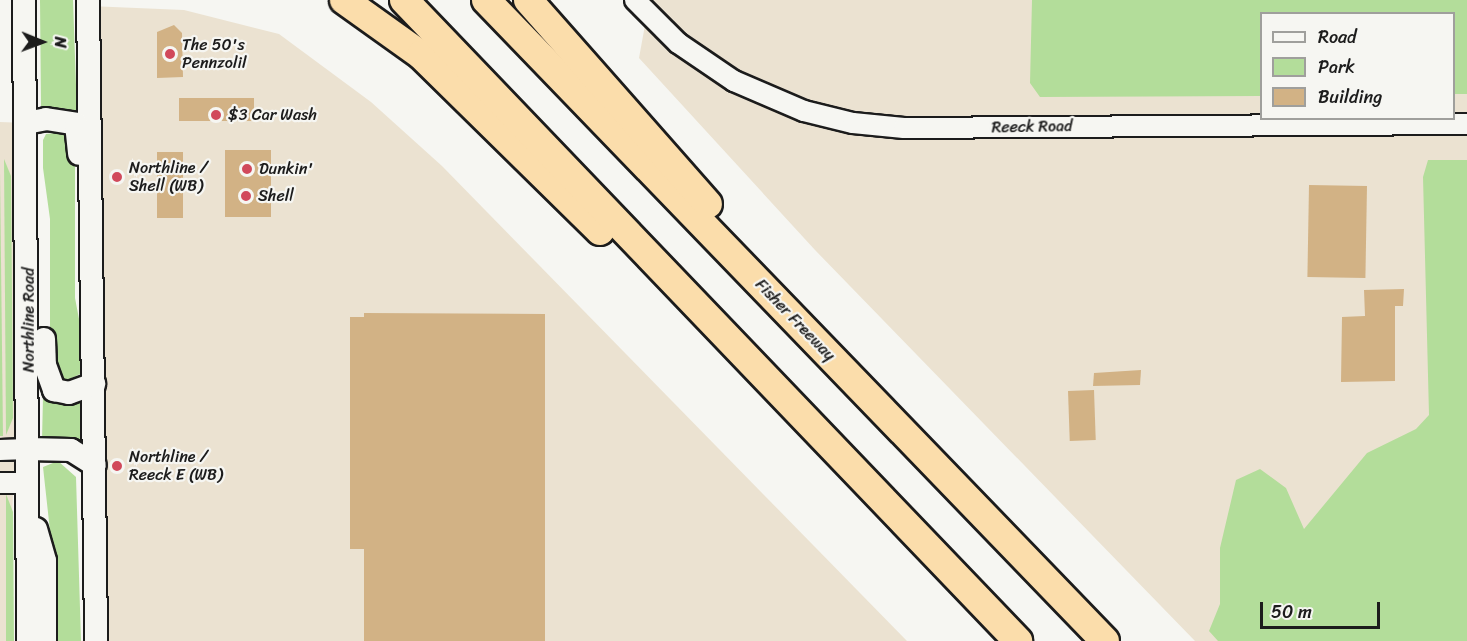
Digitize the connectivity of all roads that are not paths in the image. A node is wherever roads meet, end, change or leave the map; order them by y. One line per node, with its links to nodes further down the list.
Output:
1 (24, 0): 8 (main road, Northline Road)
2 (88, 0): 12 (main road)
3 (344, 0): 13 (highway)
4 (404, 0): 13 (highway)
5 (486, 0): 11 (highway, Fisher Freeway)
6 (528, 0): 11 (highway)
7 (635, 0): 9 (street, Reeck Road)
8 (26, 123): 10 (main road, Northline Road); 12 (main road)
9 (1467, 124)
10 (27, 169): 14 (main road); 16 (main road, Northline Road)
11 (760, 284): 24 (highway, Fisher Freeway)
12 (93, 321): 14 (main road)
13 (713, 321): 23 (highway)
14 (94, 384): 17 (main road)
15 (0, 450): 16 (street)
16 (28, 450): 17 (main road); 19 (main road, Northline Road)
17 (95, 465): 22 (main road)
18 (0, 483): 19 (street)
19 (28, 494): 20 (main road, Northline Road); 21 (main road)
20 (28, 641)
21 (45, 641)
22 (96, 641)
23 (1018, 641)
24 (1105, 641)

